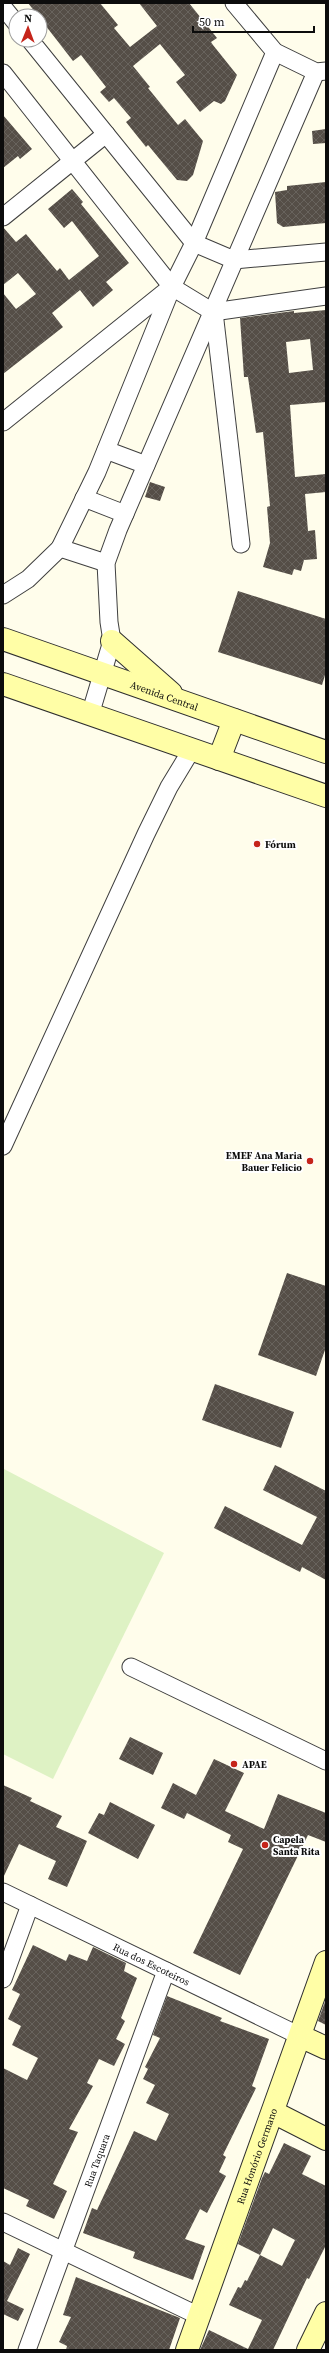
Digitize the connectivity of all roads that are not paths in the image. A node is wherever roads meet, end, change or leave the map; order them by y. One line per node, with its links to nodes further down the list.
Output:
1 (234, 3): 3 (street)
2 (36, 48): 6 (street)
3 (275, 52): 4 (street); 9 (street)
4 (321, 72): 11 (street)
5 (3, 73): 7 (street)
6 (106, 134): 7 (street); 9 (street)
7 (73, 160): 8 (street); 12 (street)
8 (3, 217)
9 (194, 243): 11 (street); 12 (street)
10 (326, 252): 11 (street)
11 (234, 260): 14 (street)
12 (172, 287): 14 (street); 15 (street); 16 (street)
13 (326, 296): 14 (street)
14 (214, 312): 17 (street); 20 (street)
15 (3, 422)
16 (106, 450): 17 (street); 18 (street)
17 (146, 465): 19 (street)
18 (84, 498): 19 (street); 21 (street)
19 (125, 514): 22 (street)
20 (241, 544)
21 (60, 548): 22 (street); 23 (street)
22 (106, 563): 25 (street)
23 (3, 595)
24 (3, 639): 26 (main road, Avenida Central)
25 (112, 641): 26 (street); 28 (main road)
26 (104, 674): 28 (main road, Avenida Central); 29 (street)
27 (3, 684): 29 (main road)
28 (180, 700): 30 (main road, Avenida Central)
29 (90, 715): 31 (main road)
30 (234, 720): 32 (main road, Avenida Central); 33 (main road)
31 (192, 749): 33 (main road); 35 (street)
32 (326, 752)
33 (219, 758): 34 (main road)
34 (326, 796)
35 (3, 1146)
36 (131, 1667): 37 (street)
37 (326, 1761)
38 (3, 1892): 39 (street, Rua dos Escoteiros)
39 (30, 1905): 41 (street, Rua dos Escoteiros); 42 (street)
40 (326, 1962): 43 (main road, Rua Honório Germano)
41 (166, 1971): 43 (street, Rua dos Escoteiros); 48 (street, Rua Taquara)
42 (3, 1979)
43 (300, 2036): 44 (main road); 45 (main road, Rua Honório Germano)
44 (326, 2048)
45 (273, 2112): 46 (main road); 50 (main road, Rua Honório Germano)
46 (326, 2139)
47 (3, 2222): 48 (street)
48 (62, 2252): 50 (street); 51 (street, Rua Taquara)
49 (326, 2313): 53 (main road)
50 (199, 2316): 52 (main road, Rua Honório Germano)
51 (27, 2350)
52 (187, 2350)
53 (308, 2350)

